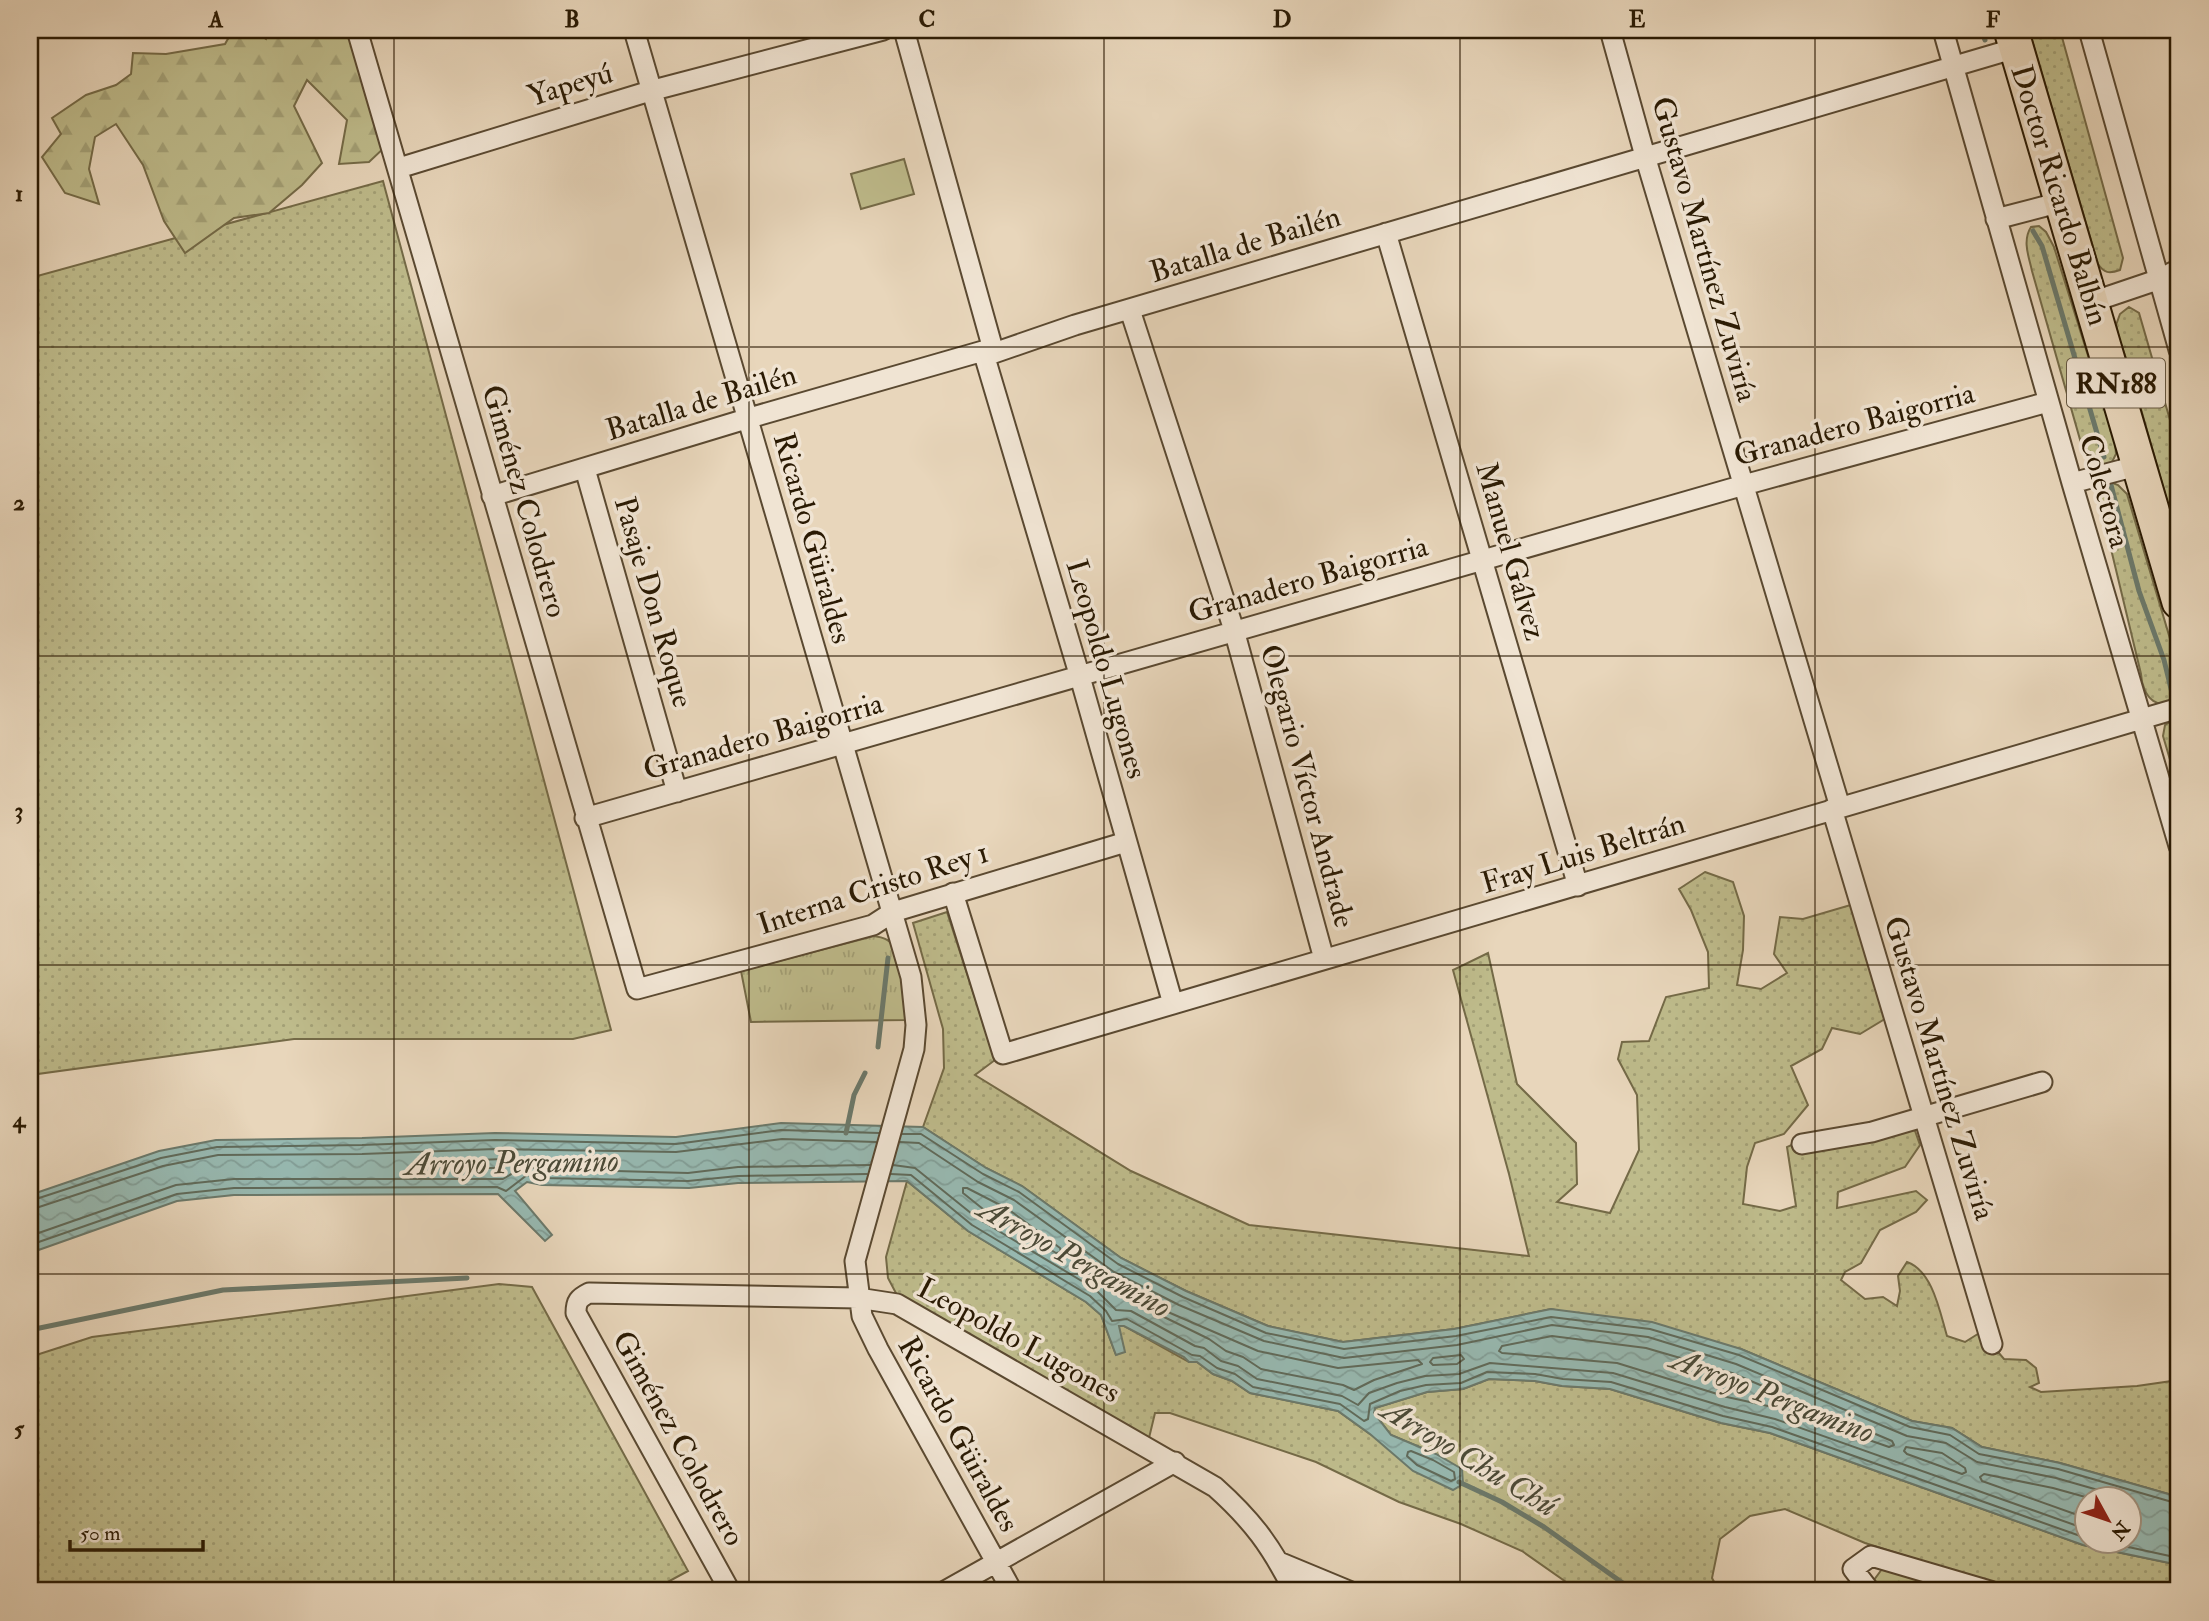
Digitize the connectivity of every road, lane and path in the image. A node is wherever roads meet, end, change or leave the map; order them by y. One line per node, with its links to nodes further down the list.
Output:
1 (358, 30): 12 (street, Giménez Colodrero)
2 (634, 30): 10 (street, Ricardo Güiraldes)
3 (883, 30): 10 (street, Yapeyú)
4 (904, 30): 21 (street, Leopoldo Lugones)
5 (1610, 30): 11 (street, Gustavo Martínez Zuviría)
6 (1943, 30): 9 (street, Colectora)
7 (2089, 30): 17 (street)
8 (2013, 39): 9 (street, Batalla de Bailén); 13 (highway, Doctor Ricardo Balbín / RN188)
9 (1952, 66): 11 (street, Batalla de Bailén); 14 (street, Colectora)
10 (650, 90): 12 (street, Yapeyú); 23 (street, Ricardo Güiraldes)
11 (1645, 156): 15 (street, Batalla de Bailén); 27 (street, Gustavo Martínez Zuviría)
12 (399, 168): 28 (street, Giménez Colodrero)
13 (2061, 202): 14 (street); 18 (highway, Doctor Ricardo Balbín / RN188)
14 (1996, 219): 22 (street, Colectora)
15 (1386, 233): 19 (street, Batalla de Bailén); 29 (street, Manuel Gálvez)
16 (2179, 269): 17 (street)
17 (2160, 279): 18 (street); 20 (street)
18 (2092, 302): 24 (highway, Doctor Ricardo Balbín / RN188)
19 (1130, 310): 21 (street, Batalla de Bailén); 31 (street, Olegario Víctor Andrade)
20 (2179, 350)
21 (989, 352): 23 (street, Batalla de Bailén); 32 (street, Leopoldo Lugones)
22 (2048, 402): 26 (street, Colectora); 27 (street, Granadero Baigorria)
23 (746, 419): 25 (street, Batalla de Bailén); 35 (street, Ricardo Güiraldes)
24 (2140, 465): 26 (street); 30 (highway, Doctor Ricardo Balbín / RN188)
25 (585, 469): 28 (street, Batalla de Bailén); 36 (street, Pasaje Don Roque)
26 (2072, 483): 34 (street, Colectora)
27 (1744, 485): 29 (street, Granadero Baigorria); 37 (street, Gustavo Martínez Zuviría)
28 (492, 496): 38 (street, Giménez Colodrero)
29 (1482, 560): 31 (street, Granadero Baigorria); 41 (street, Manuel Gálvez)
30 (2179, 601)
31 (1234, 630): 32 (street, Granadero Baigorria); 44 (street, Olegario Víctor Andrade)
32 (1080, 677): 35 (street, Granadero Baigorria); 39 (street, Leopoldo Lugones)
33 (2179, 708): 34 (street, Fray Luis Beltrán)
34 (2141, 719): 37 (street, Fray Luis Beltrán); 40 (street, Colectora)
35 (842, 743): 36 (street, Granadero Baigorria); 43 (street, Ricardo Güiraldes)
36 (677, 792): 38 (street, Granadero Baigorria)
37 (1836, 808): 41 (street, Fray Luis Beltrán); 48 (street, Gustavo Martínez Zuviría)
38 (585, 818): 45 (street, Giménez Colodrero)
39 (1126, 842): 42 (street, Interna Cristo Rey 1); 46 (street, Leopoldo Lugones)
40 (2179, 846)
41 (1578, 886): 44 (street, Fray Luis Beltrán)
42 (953, 893): 43 (street, Interna Cristo Rey 1); 46 (street, Fray Luis Beltrán)
43 (893, 912): 45 (street, Interna Cristo Rey 1); 50 (street, Ricardo Güiraldes)
44 (1324, 959): 46 (street, Fray Luis Beltrán)
45 (637, 989)
46 (1173, 1004)
47 (2042, 1082): 48 (street)
48 (1923, 1116): 49 (street); 52 (street, Gustavo Martínez Zuviría)
49 (1802, 1144)
50 (858, 1298): 51 (street, Leopoldo Lugones); 53 (street, Leopoldo Lugones); 54 (street, Ricardo Güiraldes)
51 (576, 1313): 56 (street, Giménez Colodrero)
52 (1992, 1344)
53 (1175, 1462): 54 (street); 55 (street, Leopoldo Lugones)
54 (996, 1562): 57 (street); 58 (street, Ricardo Güiraldes)
55 (1279, 1562): 59 (street, Leopoldo Lugones); 60 (street)
56 (730, 1591)
57 (945, 1591)
58 (1012, 1591)
59 (1294, 1591)
60 (1349, 1591)
61 (1870, 1591): 62 (street)
62 (1990, 1591)

